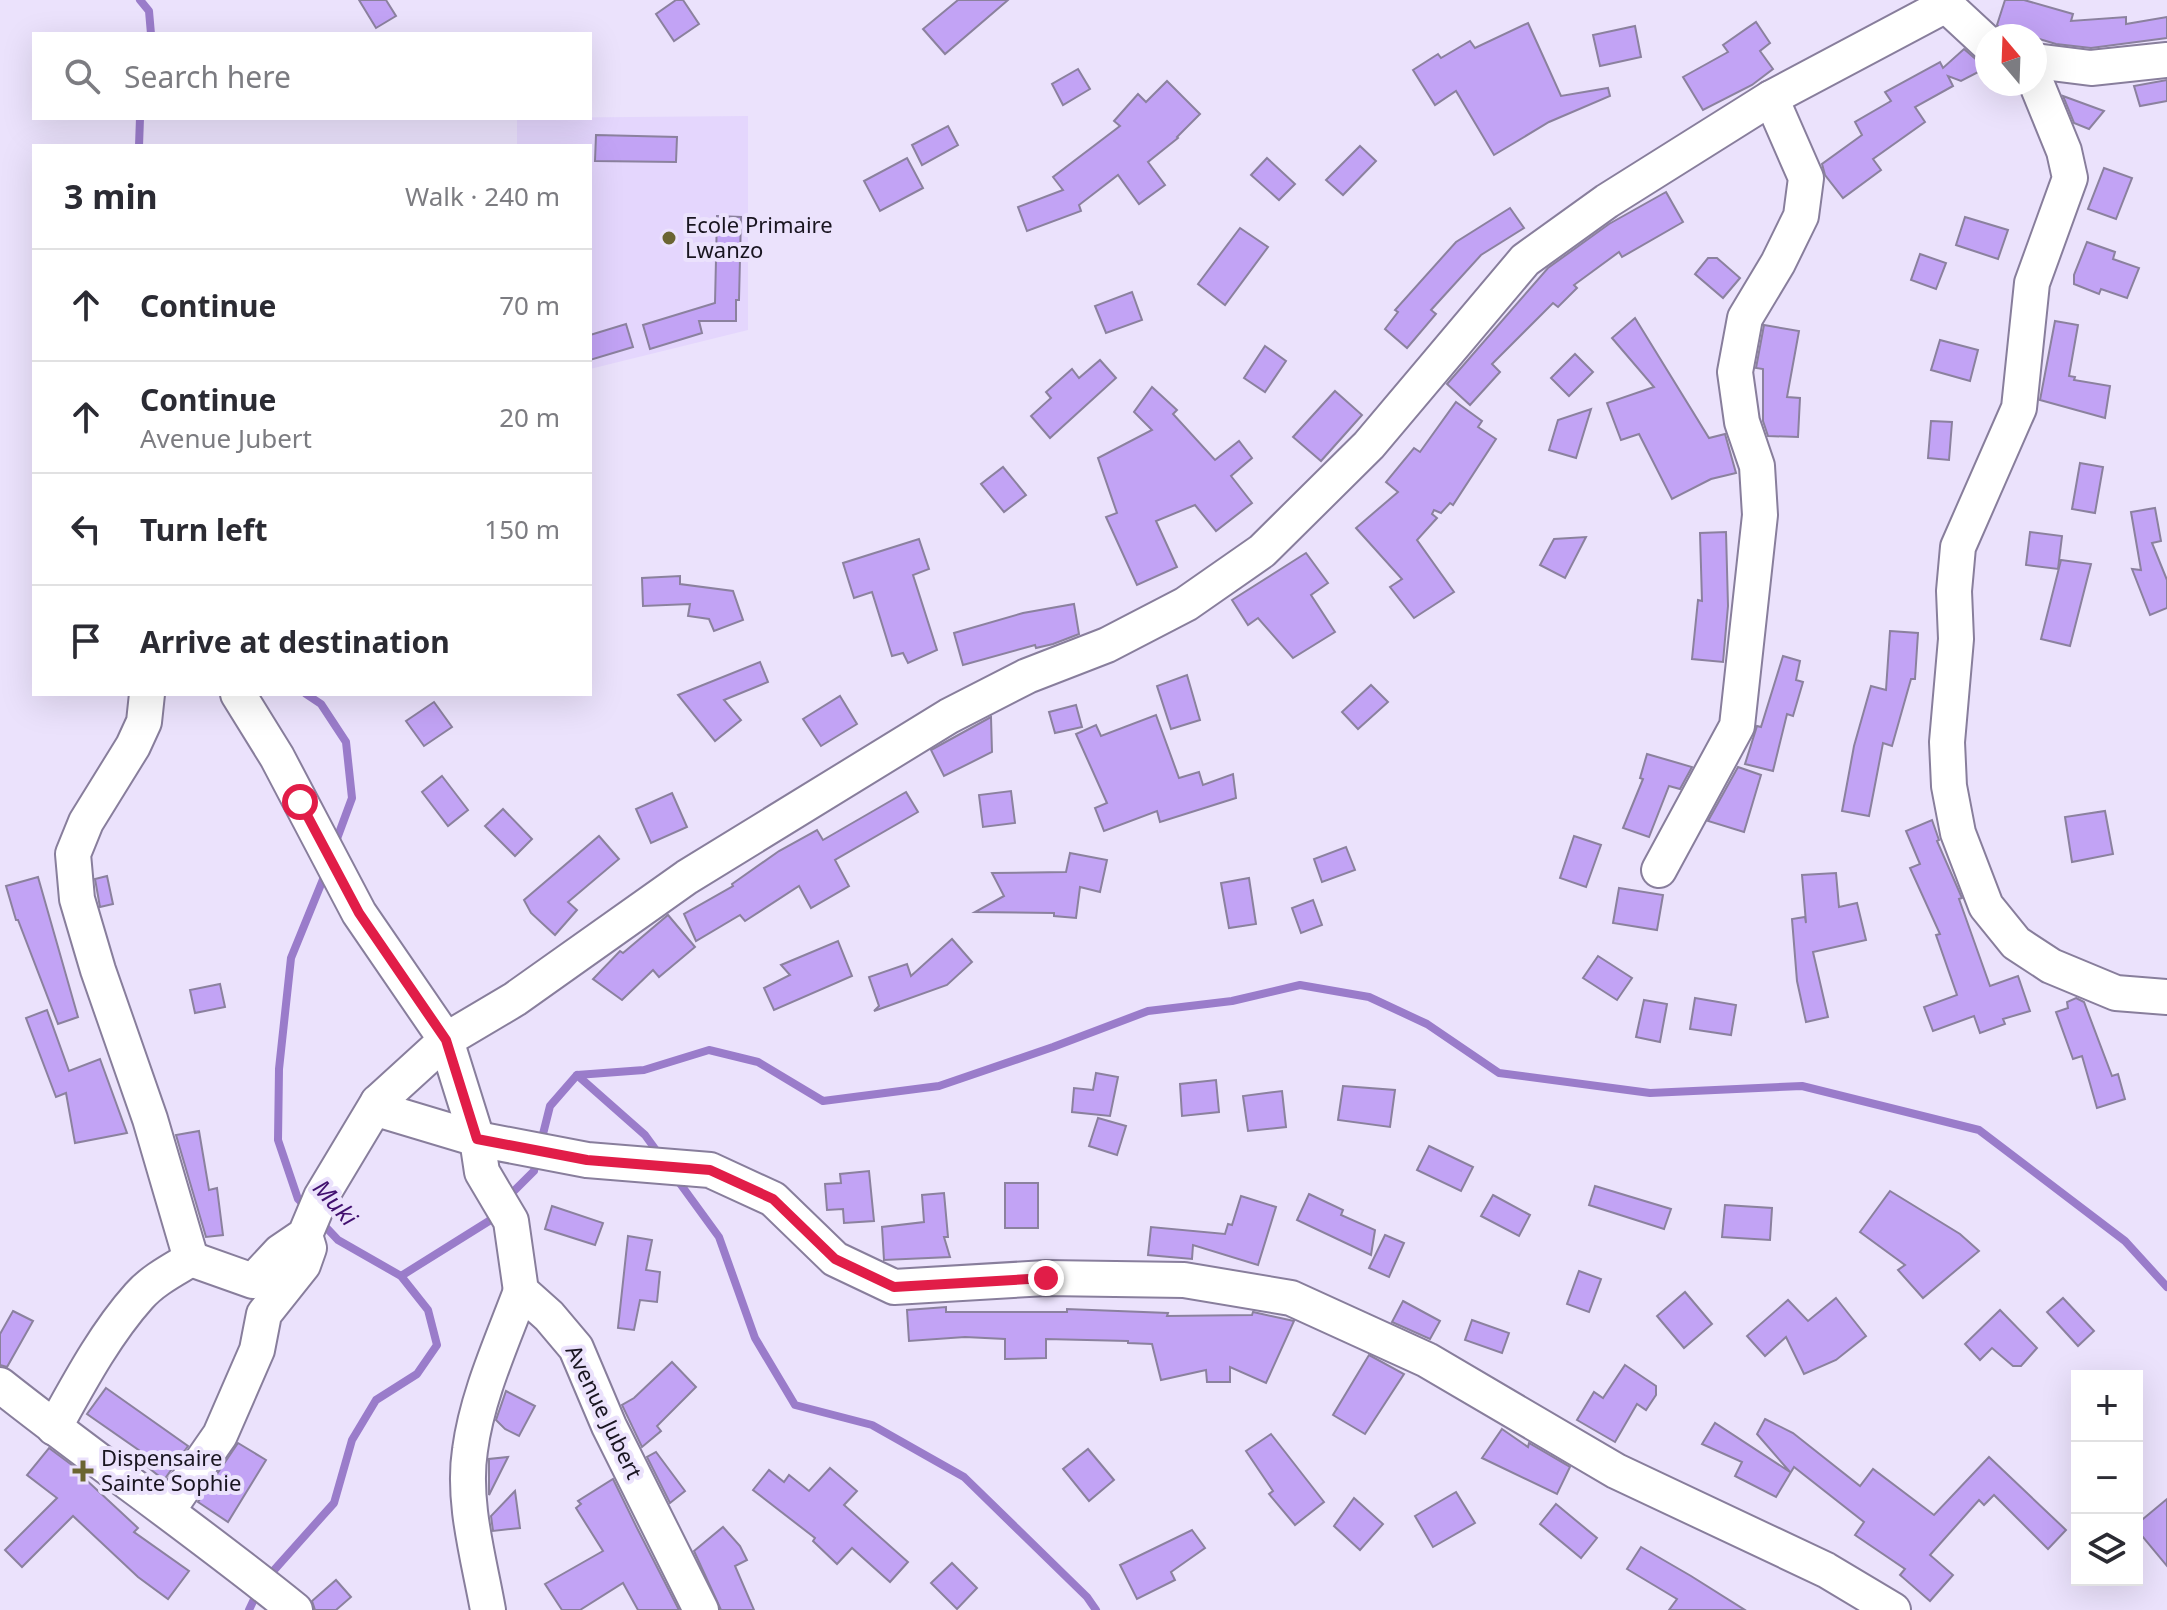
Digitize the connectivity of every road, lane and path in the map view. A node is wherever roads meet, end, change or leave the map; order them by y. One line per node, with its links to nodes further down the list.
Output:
1 (1930, 6): 2 (street); 6 (street)
2 (1975, 35)
3 (2167, 60): 4 (street)
4 (2047, 62)
5 (2042, 96): 10 (street)
6 (1771, 98): 9 (street); 11 (street)
7 (147, 696): 15 (street)
8 (239, 696): 11 (street)
9 (1659, 870)
10 (2167, 997)
11 (446, 1040): 12 (street); 13 (street)
12 (378, 1102): 13 (street); 14 (street)
13 (480, 1156): 17 (street); 25 (street)
14 (305, 1235): 16 (street); 18 (street)
15 (191, 1259): 16 (street); 20 (street)
16 (253, 1281): 18 (street)
17 (521, 1291): 23 (street); 24 (street, Avenue Jubert)
18 (264, 1314): 21 (street)
19 (3, 1392): 20 (street)
20 (54, 1428): 21 (street)
21 (168, 1510): 22 (street)
22 (295, 1610)
23 (488, 1610)
24 (701, 1610)
25 (1893, 1610)

